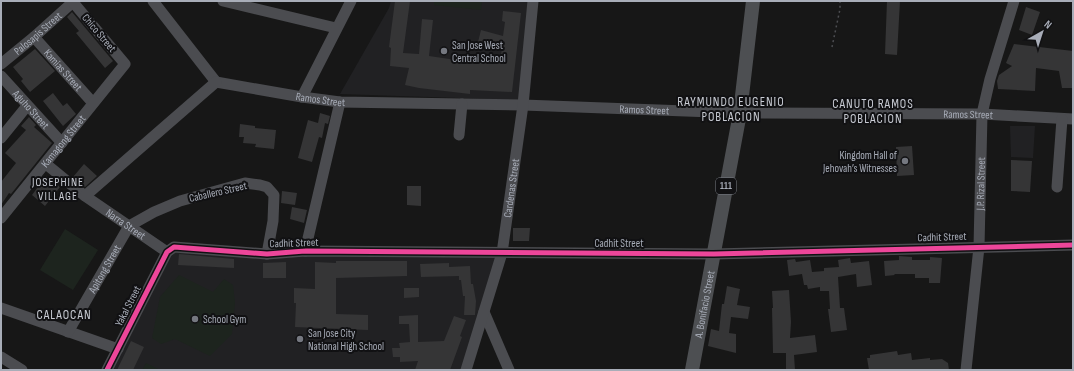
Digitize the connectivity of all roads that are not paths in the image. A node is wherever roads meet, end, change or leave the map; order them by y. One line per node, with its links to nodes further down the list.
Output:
1 (73, 1): 9 (street, Palosapis Street); 11 (street, Chico Street)
2 (153, 1): 13 (street)
3 (223, 1): 8 (street)
4 (351, 1): 8 (street)
5 (533, 1): 18 (street, Cardenas Street)
6 (753, 1): 20 (main road, A. Bonifacio Street / 111)
7 (1014, 1): 21 (street, J.P. Rizal Street)
8 (336, 28): 14 (street)
9 (34, 37): 10 (street, Palosapis Street); 16 (street, Kamias Street)
10 (1, 64)
11 (125, 64): 16 (street, Kamagong Street)
12 (1, 76): 19 (street, Aguho Street)
13 (216, 82): 14 (street, Ramos Street); 28 (street)
14 (302, 97): 15 (street, Ramos Street)
15 (340, 102): 17 (street, Ramos Street); 33 (street)
16 (93, 103): 25 (street, Kamagong Street)
17 (462, 104): 18 (street, Ramos Street); 23 (street)
18 (523, 105): 20 (street, Ramos Street); 35 (street, Cardenas Street)
19 (27, 106): 24 (street); 25 (street, Aguho Street)
20 (740, 114): 21 (street, Ramos Street); 37 (main road, A. Bonifacio Street / 111)
21 (982, 114): 22 (street, Ramos Street); 32 (street, J.P. Rizal Street)
22 (1067, 119): 27 (street)
23 (460, 135)
24 (1, 138)
25 (62, 143): 26 (street, Kamagong Street)
26 (46, 164): 28 (street, Narra Street); 29 (street, Kamagong Street)
27 (1057, 186)
28 (85, 196): 30 (street, Narra Street)
29 (1, 218)
30 (129, 226): 34 (street, Narra Street); 36 (street, Caballero Street); 40 (street, Apitong Street)
31 (1073, 245): 32 (street, Cadhit Street)
32 (979, 246): 37 (street, Cadhit Street); 48 (street, J.P. Rizal Street)
33 (305, 251): 35 (street, Cadhit Street); 36 (street, Cadhit Street)
34 (167, 252): 36 (street, Cadhit Street); 41 (street, Yakal Street)
35 (502, 253): 37 (street, Cadhit Street); 39 (street, Cardenas Street)
36 (266, 254)
37 (714, 254): 47 (main road, A. Bonifacio Street / 111)
38 (1, 308): 40 (street)
39 (484, 312): 43 (street, Cardenas Street); 46 (street)
40 (68, 332): 41 (street)
41 (118, 349): 45 (street, Yakal Street)
42 (1, 357): 44 (street)
43 (467, 369)
44 (22, 370)
45 (107, 370)
46 (509, 370)
47 (692, 370)
48 (966, 370)

